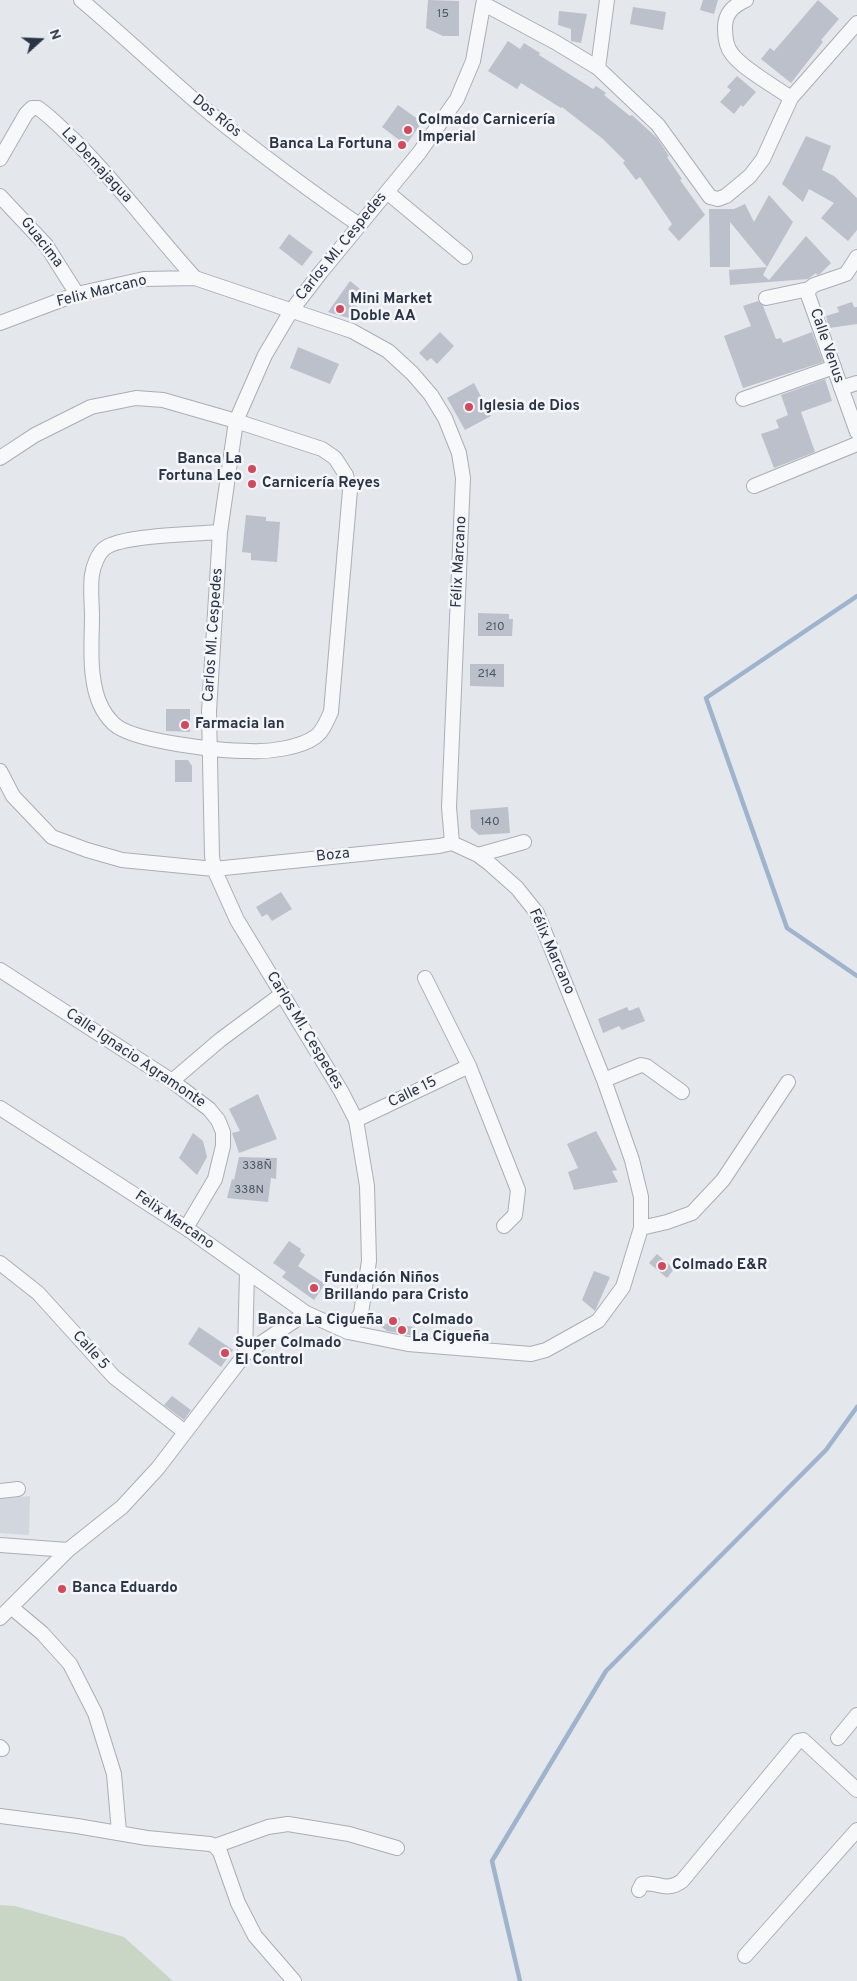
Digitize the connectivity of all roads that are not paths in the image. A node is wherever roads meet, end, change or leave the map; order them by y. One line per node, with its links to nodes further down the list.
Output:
1 (80, 0): 11 (street, Dos Ríos)
2 (606, 0): 6 (street)
3 (746, 0): 7 (street)
4 (484, 2): 6 (street); 9 (street, Carlos Ml. Cespedes)
5 (857, 23): 7 (street)
6 (598, 68): 7 (street)
7 (790, 98)
8 (0, 159): 14 (street, La Demajagua)
9 (387, 192): 11 (street, Carlos Ml. Cespedes); 12 (street)
10 (0, 196): 16 (street, Guacima)
11 (359, 225): 18 (street, Carlos Ml. Cespedes)
12 (465, 257)
13 (857, 257): 15 (street, Calle Venus)
14 (195, 278): 16 (street, Felix Marcano); 18 (street, Felix Marcano)
15 (810, 289): 17 (street); 20 (street, Calle Venus)
16 (77, 294): 19 (street, Felix Marcano)
17 (766, 298)
18 (291, 311): 24 (street, Carlos Ml. Cespedes); 33 (street, Félix Marcano)
19 (0, 323)
20 (834, 367): 22 (street, Calle Venus); 23 (street)
21 (857, 383): 22 (street)
22 (841, 388): 25 (street, Calle Venus)
23 (743, 399)
24 (236, 421): 27 (street); 29 (street, Carlos Ml. Cespedes); 30 (street)
25 (857, 432)
26 (857, 444): 28 (street)
27 (0, 458)
28 (754, 486)
29 (220, 532): 30 (street, Carlos Ml. Cespedes); 30 (street)
30 (209, 747): 35 (street, Carlos Ml. Cespedes)
31 (0, 771): 35 (street, Boza)
32 (524, 842): 34 (street)
33 (452, 843): 34 (street, Félix Marcano); 35 (street, Boza)
34 (478, 855): 40 (street, Félix Marcano)
35 (214, 869): 38 (street, Carlos Ml. Cespedes)
36 (0, 970): 41 (street, Calle Ignacio Agramonte)
37 (425, 978): 39 (street)
38 (282, 994): 41 (street); 45 (street, Carlos Ml. Cespedes)
39 (469, 1066): 45 (street, Calle 15); 46 (street)
40 (604, 1080): 43 (street); 48 (street, Félix Marcano)
41 (172, 1081): 47 (street, Calle Ignacio Agramonte)
42 (788, 1082): 48 (street)
43 (682, 1092)
44 (0, 1108): 47 (street, Felix Marcano)
45 (356, 1120): 52 (street, Carlos Ml. Cespedes)
46 (504, 1226)
47 (186, 1228): 50 (street, Felix Marcano)
48 (641, 1228): 52 (street, Félix Marcano)
49 (0, 1263): 54 (street, Calle 5)
50 (247, 1272): 51 (street, Felix Marcano); 53 (street)
51 (306, 1313): 52 (street, Felix Marcano); 53 (street)
52 (348, 1332)
53 (245, 1354): 54 (street)
54 (185, 1432): 58 (street)
55 (18, 1489): 56 (street)
56 (0, 1491)
57 (0, 1545): 58 (street)
58 (68, 1550): 59 (street)
59 (11, 1607): 60 (street); 66 (street)
60 (0, 1618)
61 (857, 1715): 62 (street)
62 (838, 1738)
63 (857, 1790): 69 (street)
64 (0, 1816): 66 (street)
65 (857, 1830): 70 (street)
66 (119, 1832): 67 (street)
67 (215, 1846): 68 (street); 71 (street)
68 (397, 1848)
69 (639, 1890)
70 (745, 1956)
71 (294, 1981)

